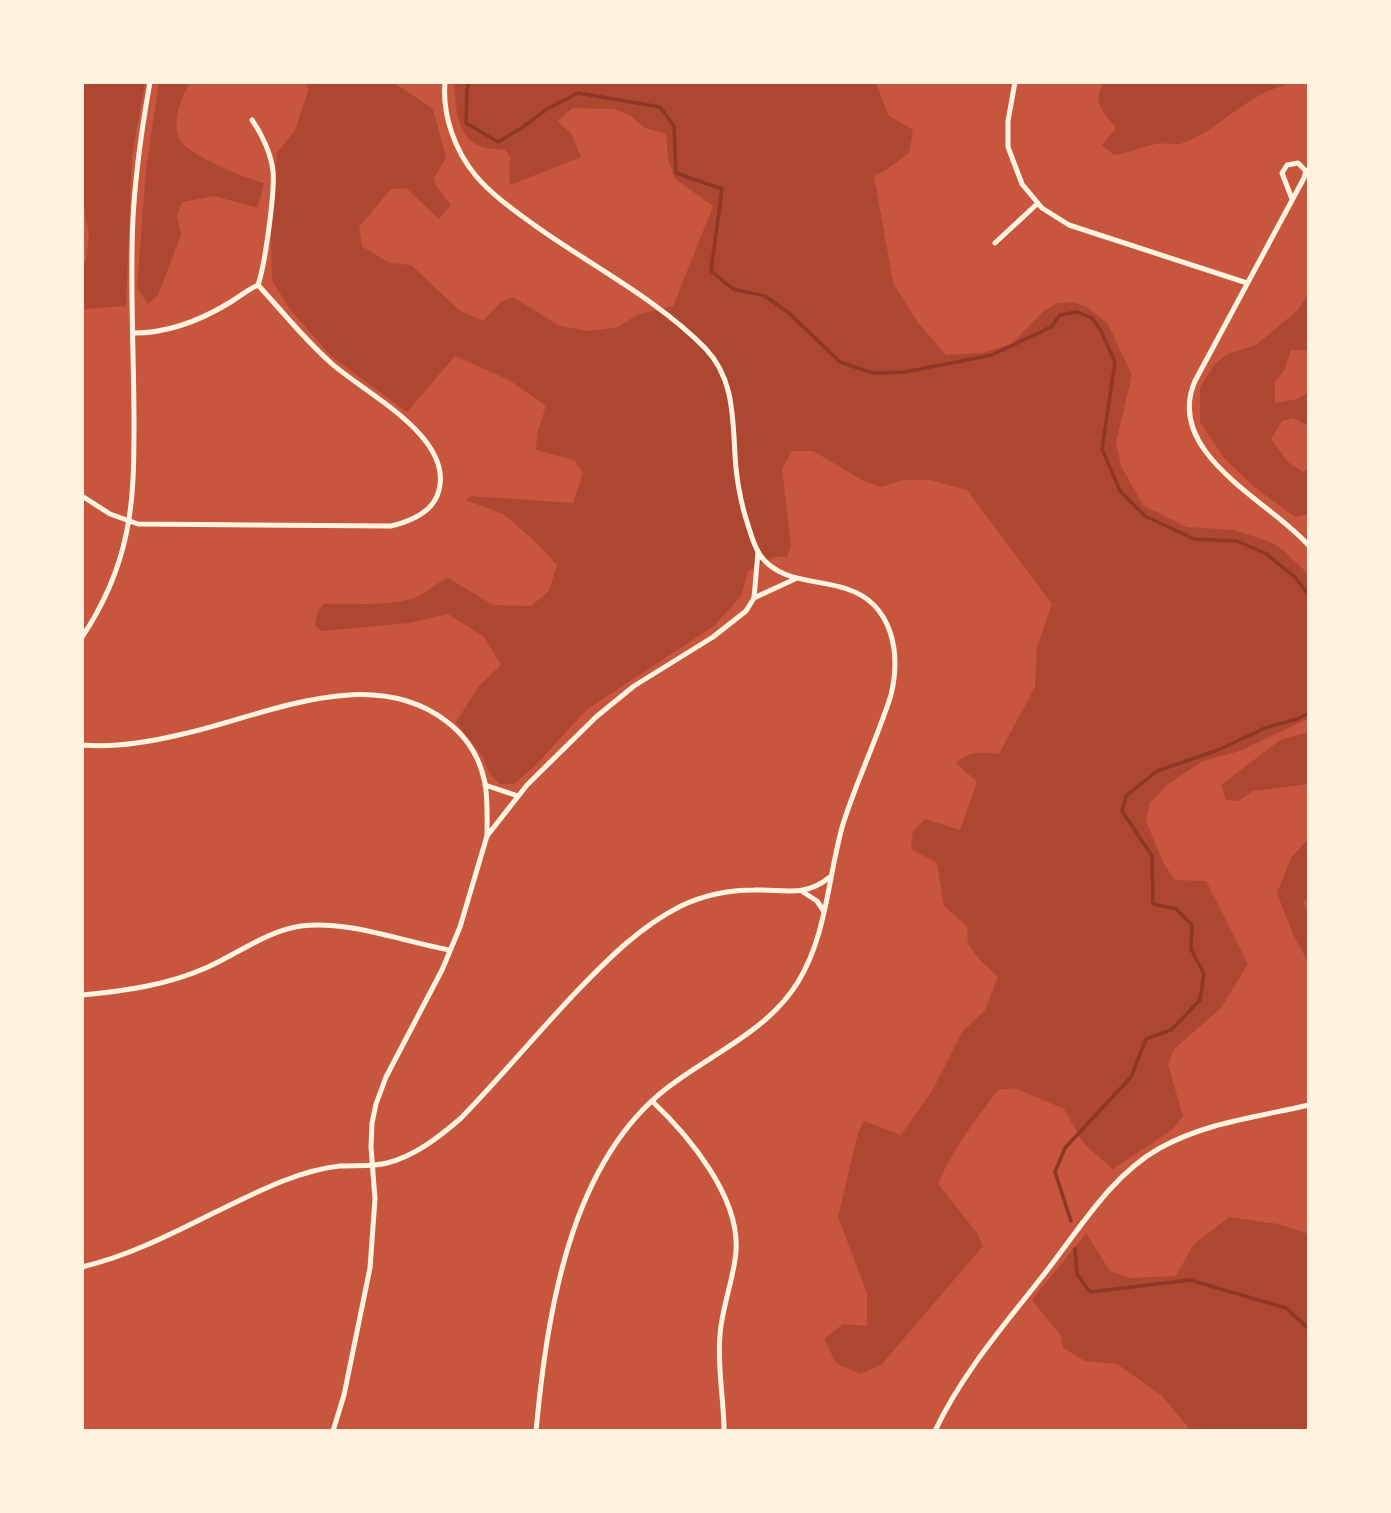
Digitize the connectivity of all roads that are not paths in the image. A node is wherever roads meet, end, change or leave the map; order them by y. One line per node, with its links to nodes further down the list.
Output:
1 (150, 82): 10 (street)
2 (445, 82): 14 (street)
3 (1015, 82): 6 (street)
4 (252, 120): 9 (street)
5 (1292, 199): 5 (street); 8 (street)
6 (1037, 204): 7 (street); 8 (street)
7 (995, 243)
8 (1247, 283): 13 (street)
9 (258, 285): 10 (street); 12 (street)
10 (134, 333): 12 (street)
11 (82, 496): 12 (street)
12 (128, 521): 17 (street)
13 (1309, 546)
14 (758, 552): 15 (street); 16 (street)
15 (796, 578): 16 (street); 22 (street)
16 (754, 598): 20 (street)
17 (82, 638)
18 (82, 745): 19 (street)
19 (485, 785): 20 (street); 21 (street)
20 (518, 796): 21 (street)
21 (487, 836): 25 (street)
22 (830, 877): 23 (street); 24 (street)
23 (803, 892): 24 (street); 29 (street)
24 (824, 912): 27 (street)
25 (450, 950): 26 (street); 29 (street)
26 (82, 995)
27 (652, 1101): 32 (street); 33 (street)
28 (1309, 1105): 34 (street)
29 (373, 1164): 30 (street); 31 (street)
30 (82, 1267)
31 (333, 1431)
32 (536, 1431)
33 (724, 1431)
34 (935, 1431)

